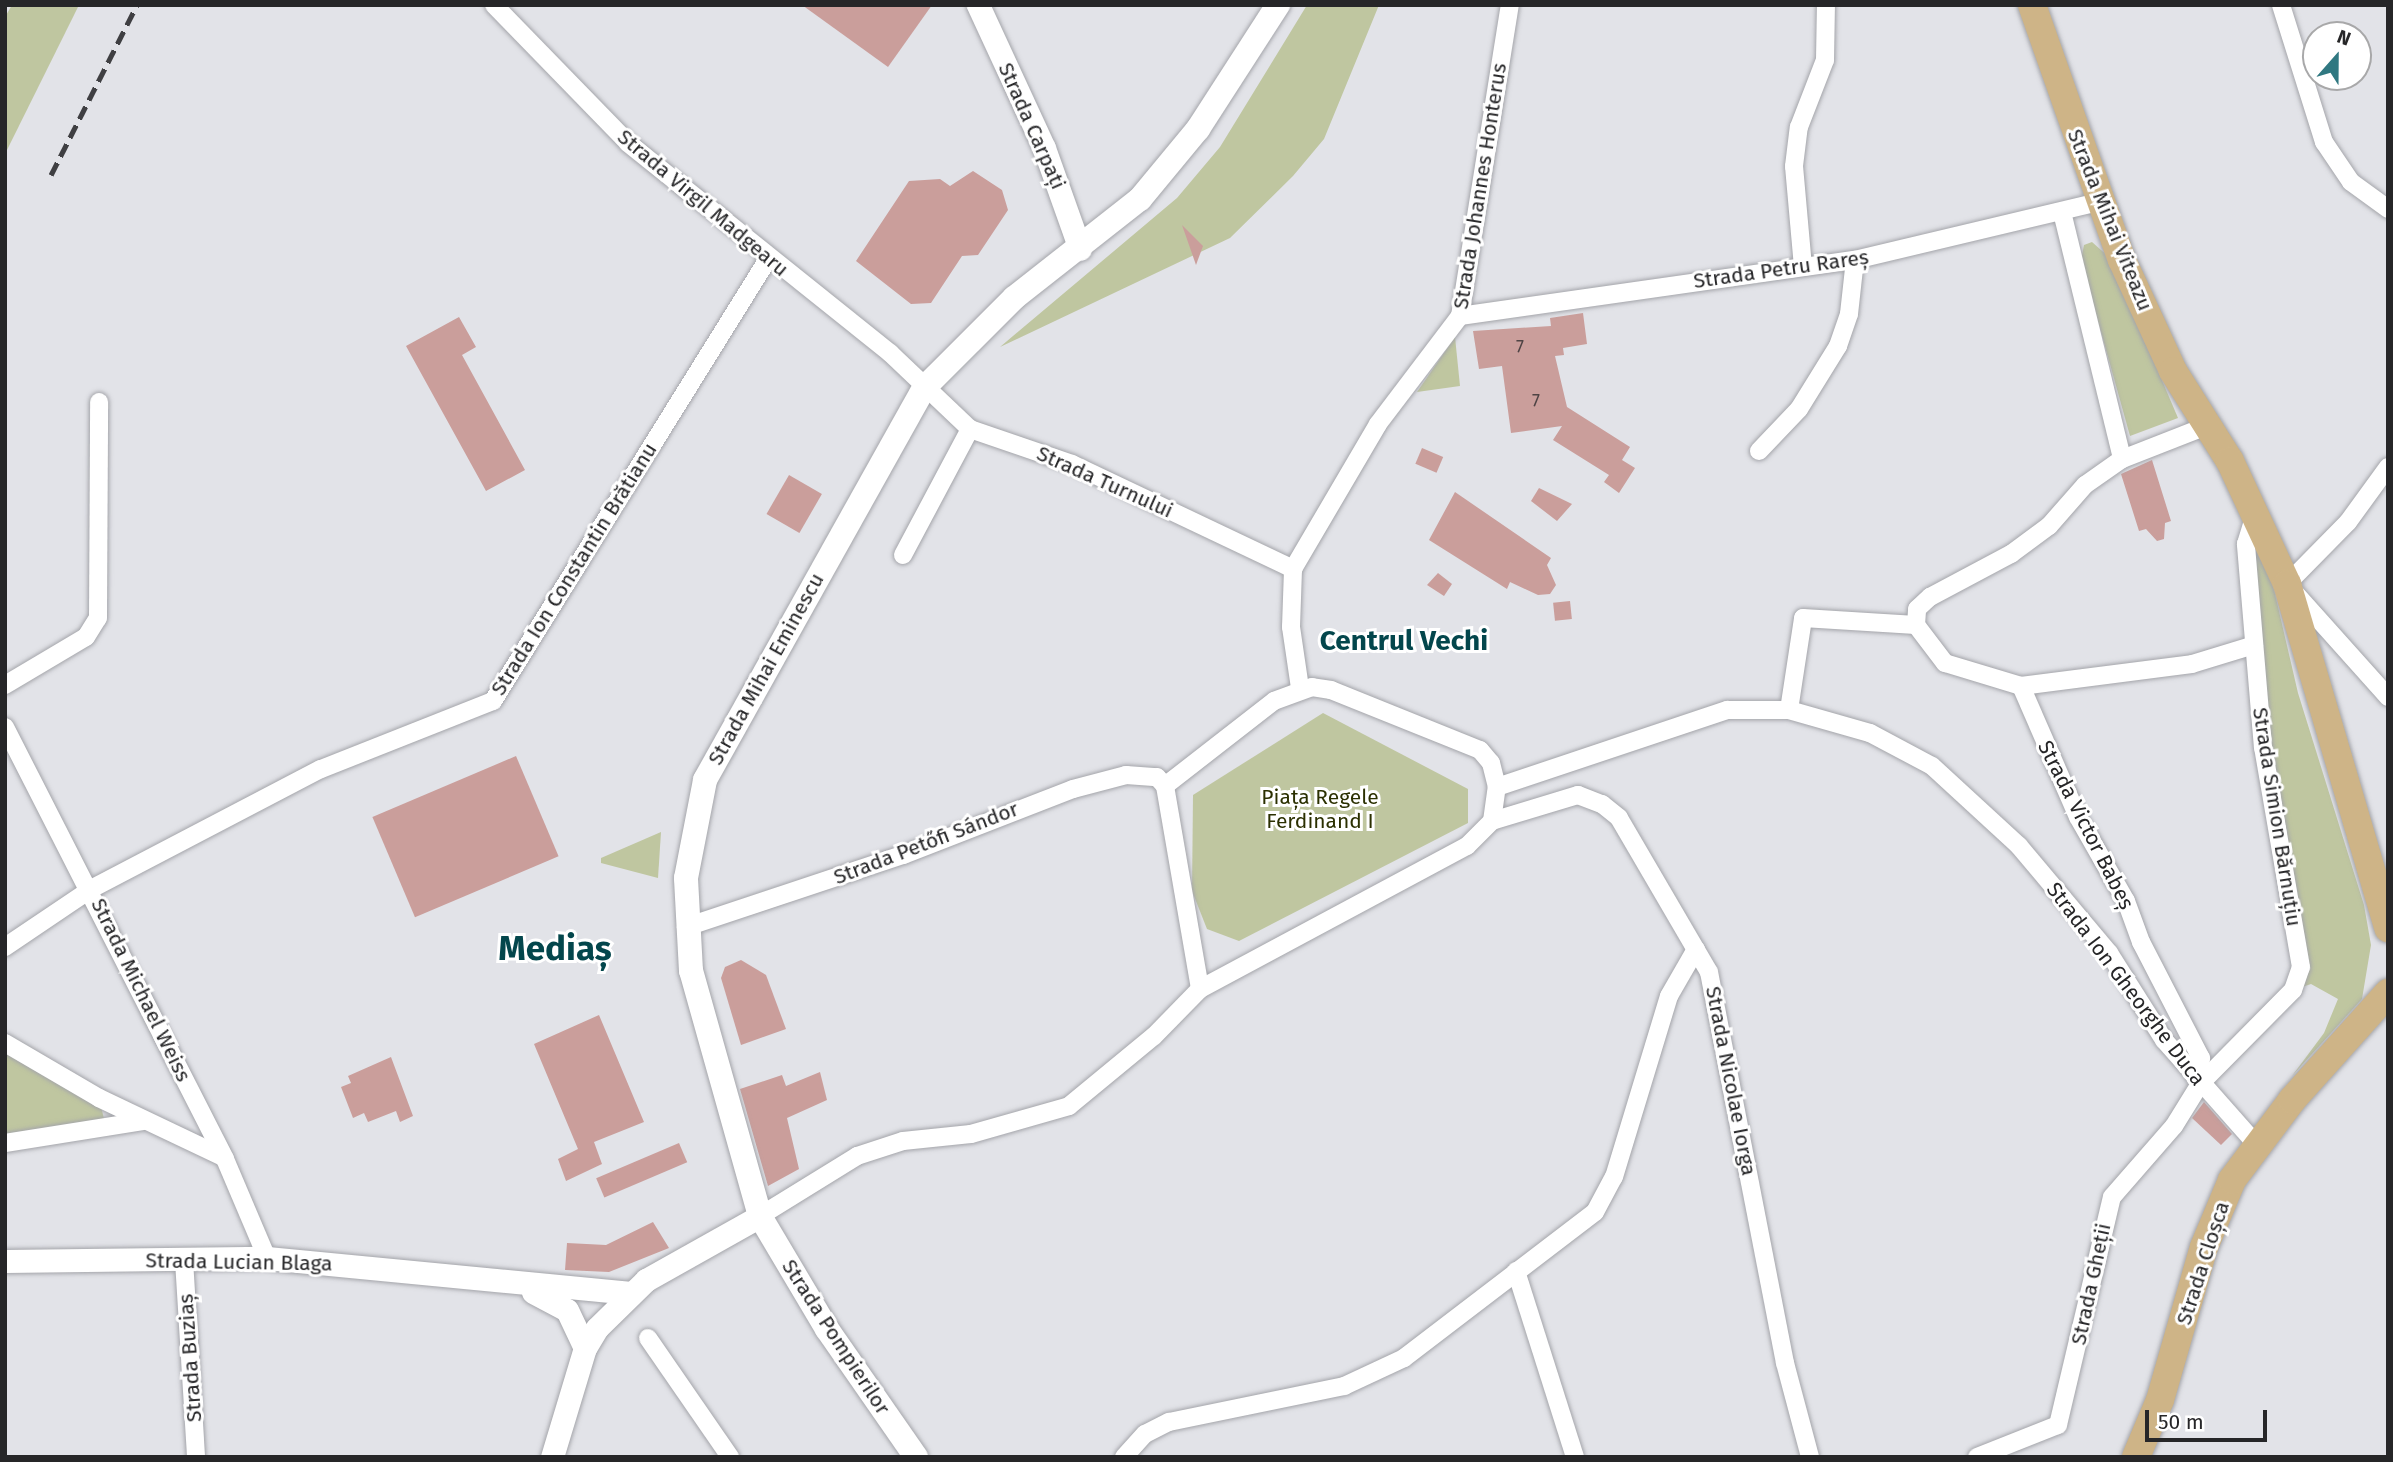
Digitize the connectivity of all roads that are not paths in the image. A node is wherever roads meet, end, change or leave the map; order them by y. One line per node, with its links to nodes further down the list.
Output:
1 (494, 5): 12 (street, Strada Virgil Madgearu)
2 (978, 5): 11 (street, Strada Carpați)
3 (1278, 5): 11 (main road, Strada Mihai Eminescu)
4 (1510, 5): 15 (street, Strada Johannes Honterus)
5 (1826, 5): 14 (street)
6 (2032, 5): 8 (main road, Strada Mihai Viteazu)
7 (2281, 5): 9 (street)
8 (2098, 202): 10 (street, Strada Petru Rareș); 18 (main road, Strada Mihai Viteazu)
9 (2388, 209)
10 (2062, 212): 13 (street, Strada Petru Rareș); 21 (street, Strada Mihai Viteazu)
11 (1080, 249): 16 (main road, Strada Mihai Eminescu)
12 (768, 259): 16 (street, Strada Virgil Madgearu); 38 (street, Strada Ion Constantin Brătianu)
13 (1855, 260): 14 (street, Strada Petru Rareș); 20 (street)
14 (1803, 267): 15 (street, Strada Petru Rareș)
15 (1460, 316): 25 (street, Strada Johannes Honterus)
16 (925, 387): 19 (street, Strada Turnului); 39 (main road, Strada Mihai Eminescu)
17 (99, 402): 29 (street)
18 (2209, 425): 21 (street); 23 (main road, Strada Mihai Viteazu)
19 (970, 429): 24 (street); 25 (street, Strada Turnului)
20 (1759, 451)
21 (2122, 459): 27 (street)
22 (2388, 467): 26 (street)
23 (2256, 512): 26 (main road, Strada Mihai Viteazu); 28 (street, Strada Simion Bărnuțiu)
24 (903, 555)
25 (1293, 569): 31 (street)
26 (2287, 584): 32 (street); 40 (main road, Strada Mihai Viteazu)
27 (1916, 625): 30 (street); 33 (street)
28 (2254, 645): 30 (street); 46 (street, Strada Simion Bărnuțiu)
29 (5, 685)
30 (2021, 686): 46 (street, Strada Victor Babeș)
31 (1300, 688): 35 (street); 36 (street)
32 (2388, 697)
33 (1789, 710): 36 (street, Strada Ion Gheorghe Duca); 46 (street, Strada Ion Gheorghe Duca)
34 (5, 727): 38 (street, Strada Michael Weiss)
35 (1165, 786): 39 (street, Strada Petőfi Sándor); 43 (street)
36 (1497, 787): 37 (street)
37 (1492, 821): 42 (street, Strada Nicolae Iorga); 43 (street)
38 (91, 889): 41 (street, Strada Ion Constantin Brătianu); 50 (street, Strada Michael Weiss)
39 (685, 928): 51 (main road, Strada Mihai Eminescu)
40 (2388, 928)
41 (5, 947)
42 (1696, 949): 55 (street); 66 (street, Strada Nicolae Iorga)
43 (1200, 989): 51 (street)
44 (2388, 993): 49 (main road, Strada Cloșca)
45 (5, 1043): 47 (street)
46 (2197, 1080): 49 (street, Strada Ion Gheorghe Duca); 67 (street, Strada Gheții)
47 (144, 1121): 48 (street); 50 (street)
48 (5, 1143)
49 (2256, 1144): 68 (main road, Strada Cloșca)
50 (223, 1157): 52 (street, Strada Michael Weiss)
51 (760, 1216): 57 (street); 63 (main road, Strada Pompierilor)
52 (267, 1258): 53 (street, Strada Lucian Blaga); 56 (street, Strada Lucian Blaga)
53 (184, 1260): 54 (street, Strada Lucian Blaga); 60 (street, Strada Buziaș)
54 (5, 1261)
55 (1516, 1271): 64 (street); 65 (street)
56 (514, 1283): 57 (street, Strada Lucian Blaga); 59 (street, Strada Lucian Blaga)
57 (628, 1293): 59 (street)
58 (648, 1338): 62 (street)
59 (585, 1348): 61 (street)
60 (196, 1457)
61 (552, 1457)
62 (730, 1457)
63 (915, 1457)
64 (1124, 1457)
65 (1575, 1457)
66 (1810, 1457)
67 (1977, 1457)
68 (2136, 1457)

